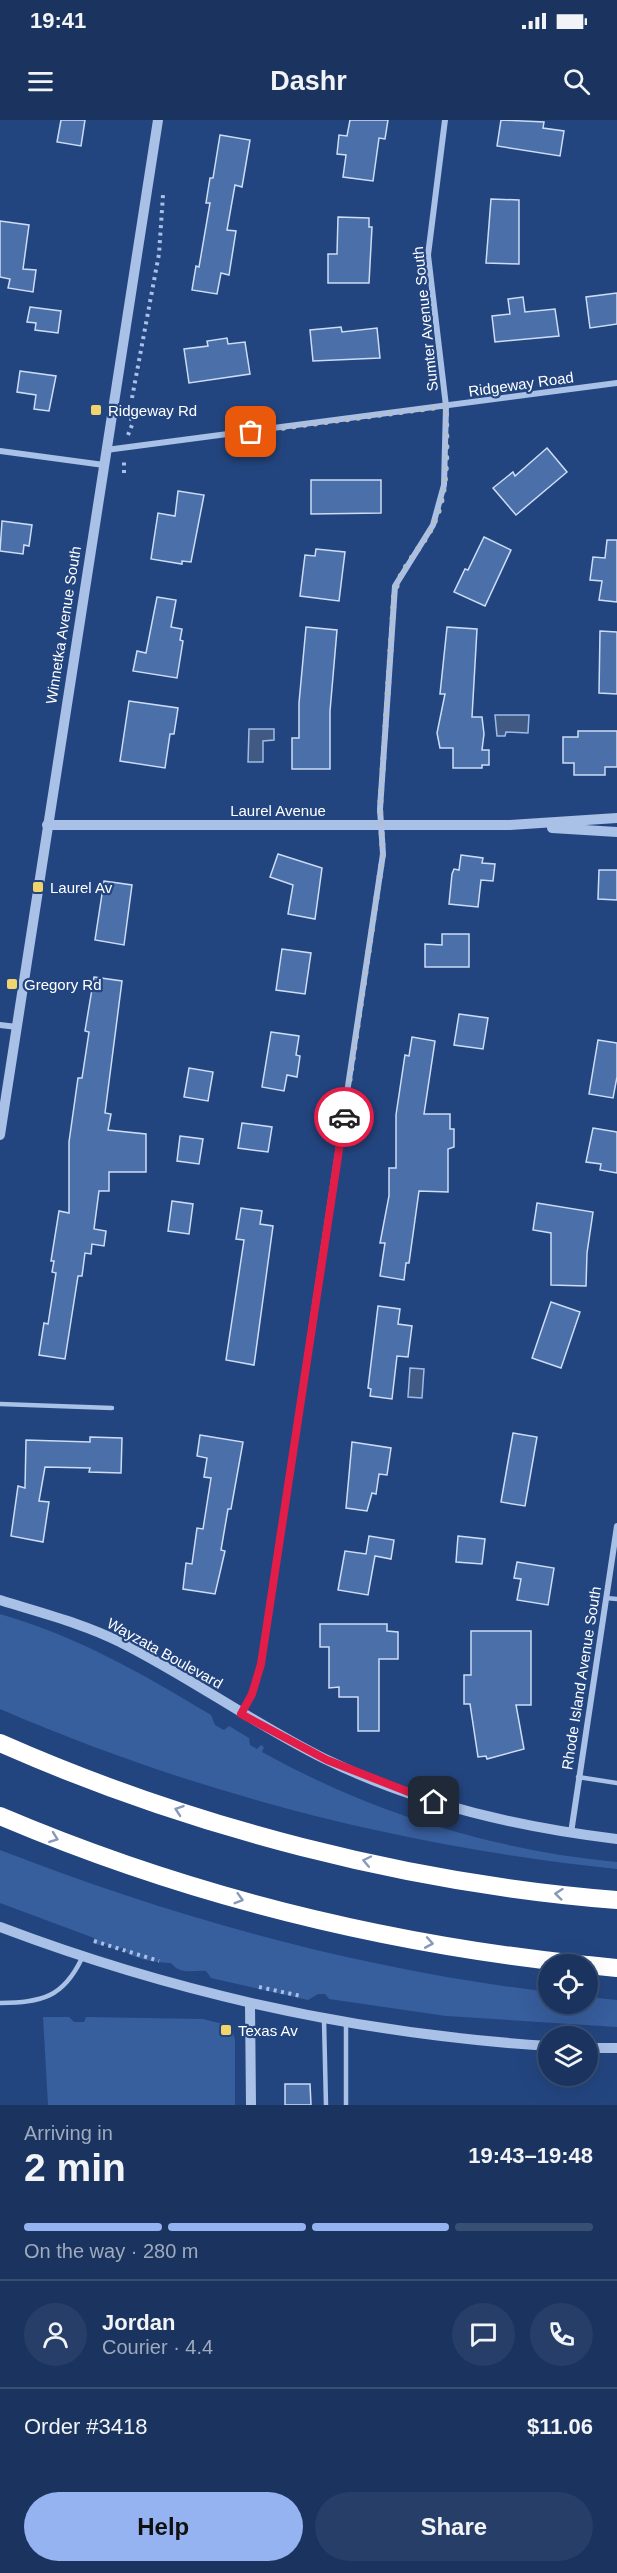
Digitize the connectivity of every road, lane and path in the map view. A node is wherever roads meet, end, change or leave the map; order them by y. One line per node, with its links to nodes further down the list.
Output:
1 (158, 120): 7 (street, Winnetka Avenue South)
2 (445, 120): 5 (street, Sumter Avenue South)
3 (165, 183): 6 (path)
4 (617, 383): 5 (street, Ridgeway Road)
5 (446, 406): 6 (street, Ridgeway Road); 13 (street, Sumter Avenue South)
6 (126, 448): 7 (street, Ridgeway Road); 10 (path)
7 (106, 450): 9 (street, Winnetka Avenue South)
8 (0, 451): 9 (street)
9 (104, 465): 12 (street, Winnetka Avenue South)
10 (124, 473)
11 (617, 818): 14 (street, Laurel Avenue)
12 (47, 825): 13 (street, Laurel Avenue); 17 (street, Winnetka Avenue South)
13 (383, 825): 14 (street, Laurel Avenue); 25 (street, Sumter Avenue South)
14 (510, 825): 15 (street, Laurel Avenue)
15 (617, 832)
16 (0, 1025): 17 (street)
17 (17, 1027): 18 (street, Winnetka Avenue South)
18 (0, 1135)
19 (0, 1404): 20 (lane)
20 (112, 1408)
21 (617, 1526): 22 (street, Rhode Island Avenue South)
22 (606, 1598): 23 (lane); 27 (street, Rhode Island Avenue South)
23 (617, 1599)
24 (0, 1600): 25 (street, Wayzata Boulevard)
25 (241, 1714): 30 (street, Wayzata Boulevard)
26 (0, 1743): 32 (highway, one-way to 26)
27 (578, 1777): 28 (lane); 30 (street, Rhode Island Avenue South)
28 (617, 1784)
29 (0, 1816): 36 (highway, one-way to 36)
30 (570, 1833): 31 (street, Wayzata Boulevard)
31 (617, 1839)
32 (617, 1900)
33 (0, 1927): 35 (street)
34 (94, 1941): 37 (path)
35 (82, 1958): 42 (lane); 43 (street)
36 (538, 1959)
37 (167, 1964)
38 (598, 1966): 39 (highway)
39 (617, 1968)
40 (250, 1985): 41 (path)
41 (306, 1997)
42 (0, 2003)
43 (250, 2004): 44 (street); 49 (street)
44 (324, 2020): 45 (street); 50 (lane)
45 (345, 2023): 46 (street); 51 (lane)
46 (538, 2045)
47 (598, 2048): 48 (street)
48 (617, 2048)
49 (251, 2105)
50 (326, 2105)
51 (346, 2105)

